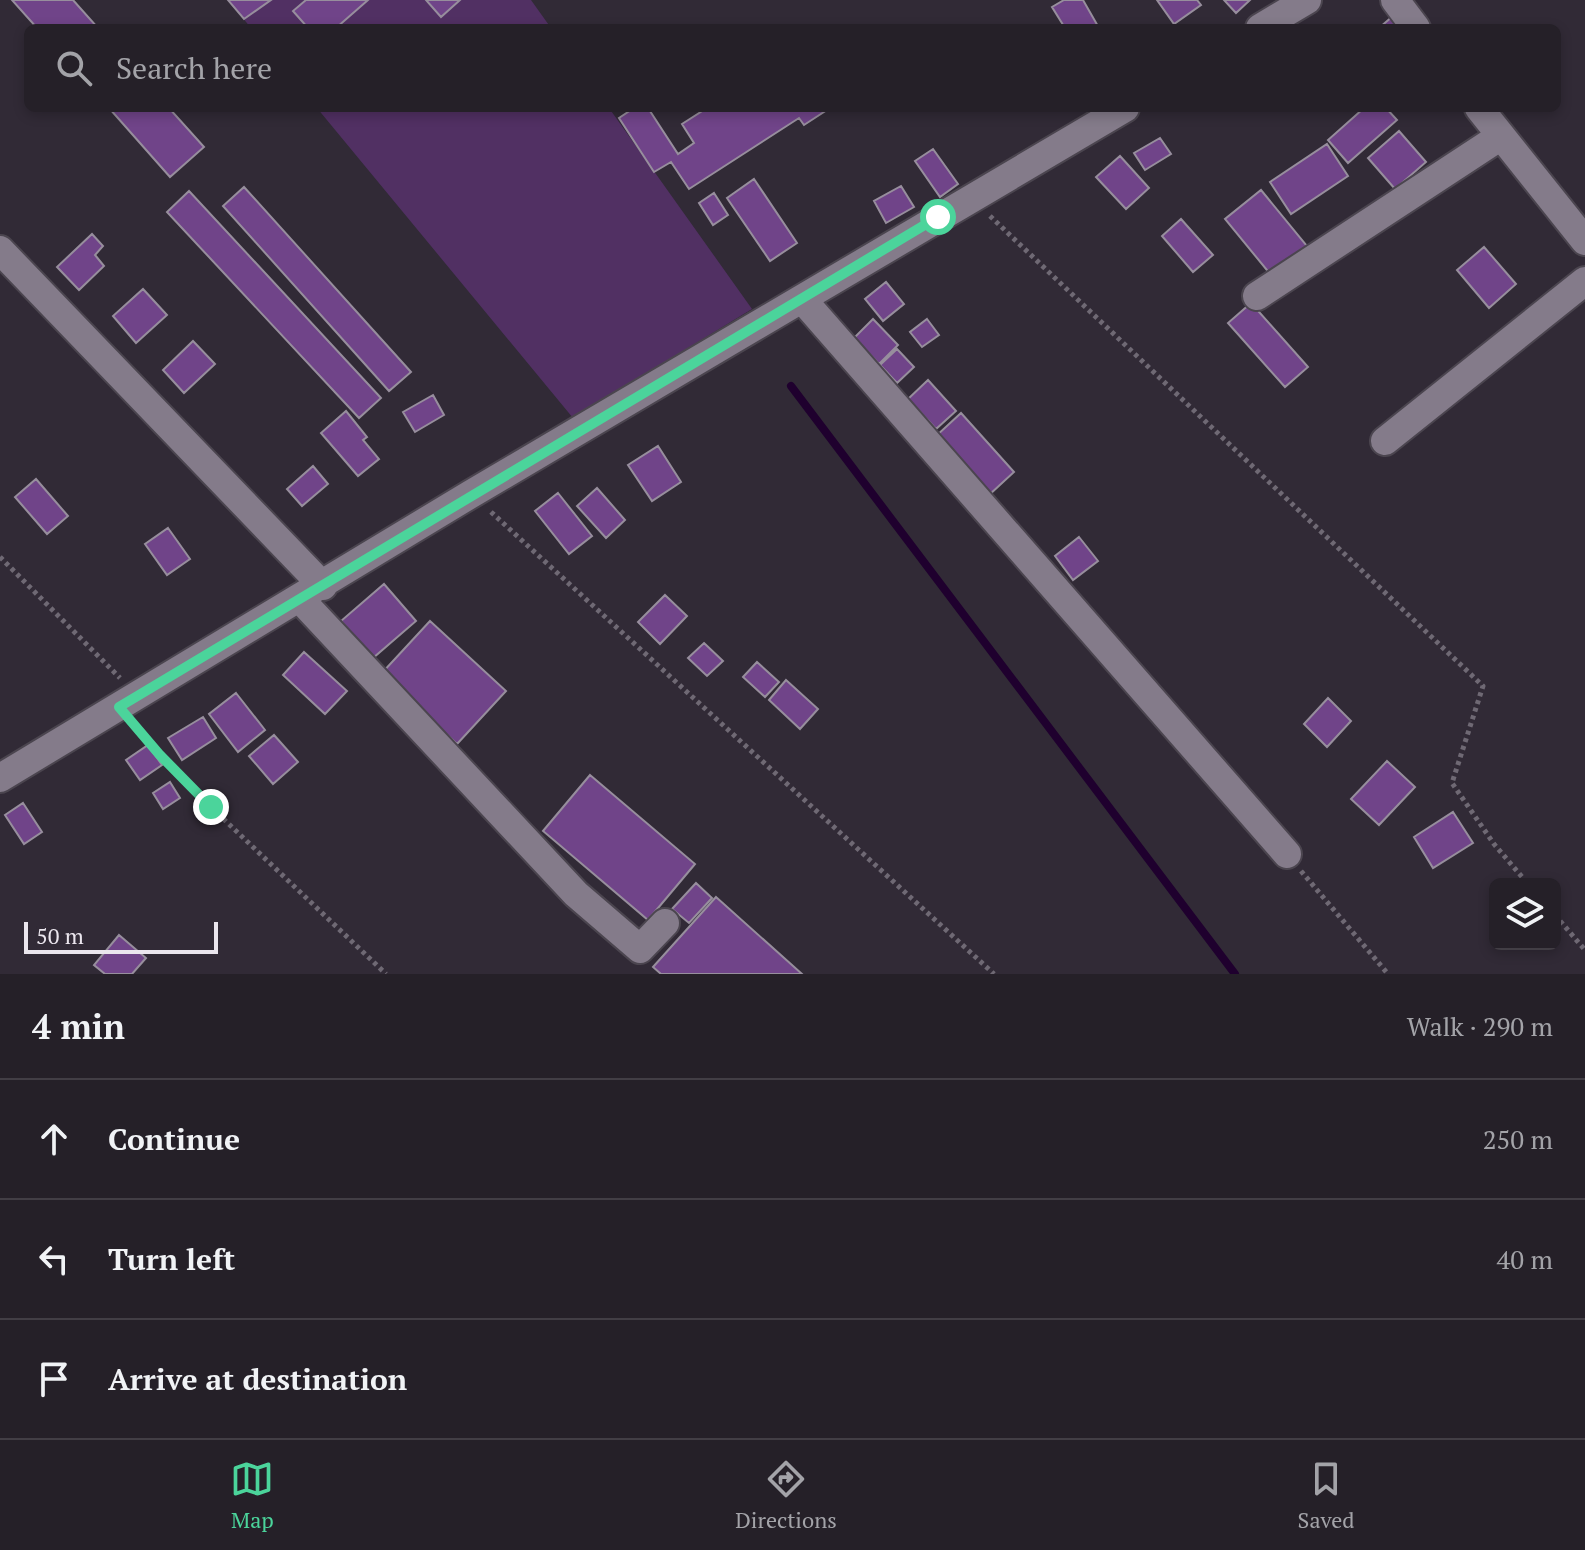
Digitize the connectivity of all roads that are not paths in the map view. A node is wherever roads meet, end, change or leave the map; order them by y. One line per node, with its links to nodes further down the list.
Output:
1 (1307, 0): 3 (street)
2 (1395, 0): 4 (street)
3 (1267, 24)
4 (1413, 24)
5 (1118, 112): 12 (street)
6 (1482, 112): 7 (street)
7 (1501, 136): 8 (street); 11 (street)
8 (1585, 241)
9 (0, 250): 14 (street)
10 (1585, 281): 13 (street)
11 (1257, 296)
12 (802, 299): 14 (street); 16 (street)
13 (1385, 441)
14 (311, 593): 15 (street); 17 (street)
15 (0, 778)
16 (1287, 854)
17 (665, 923)

